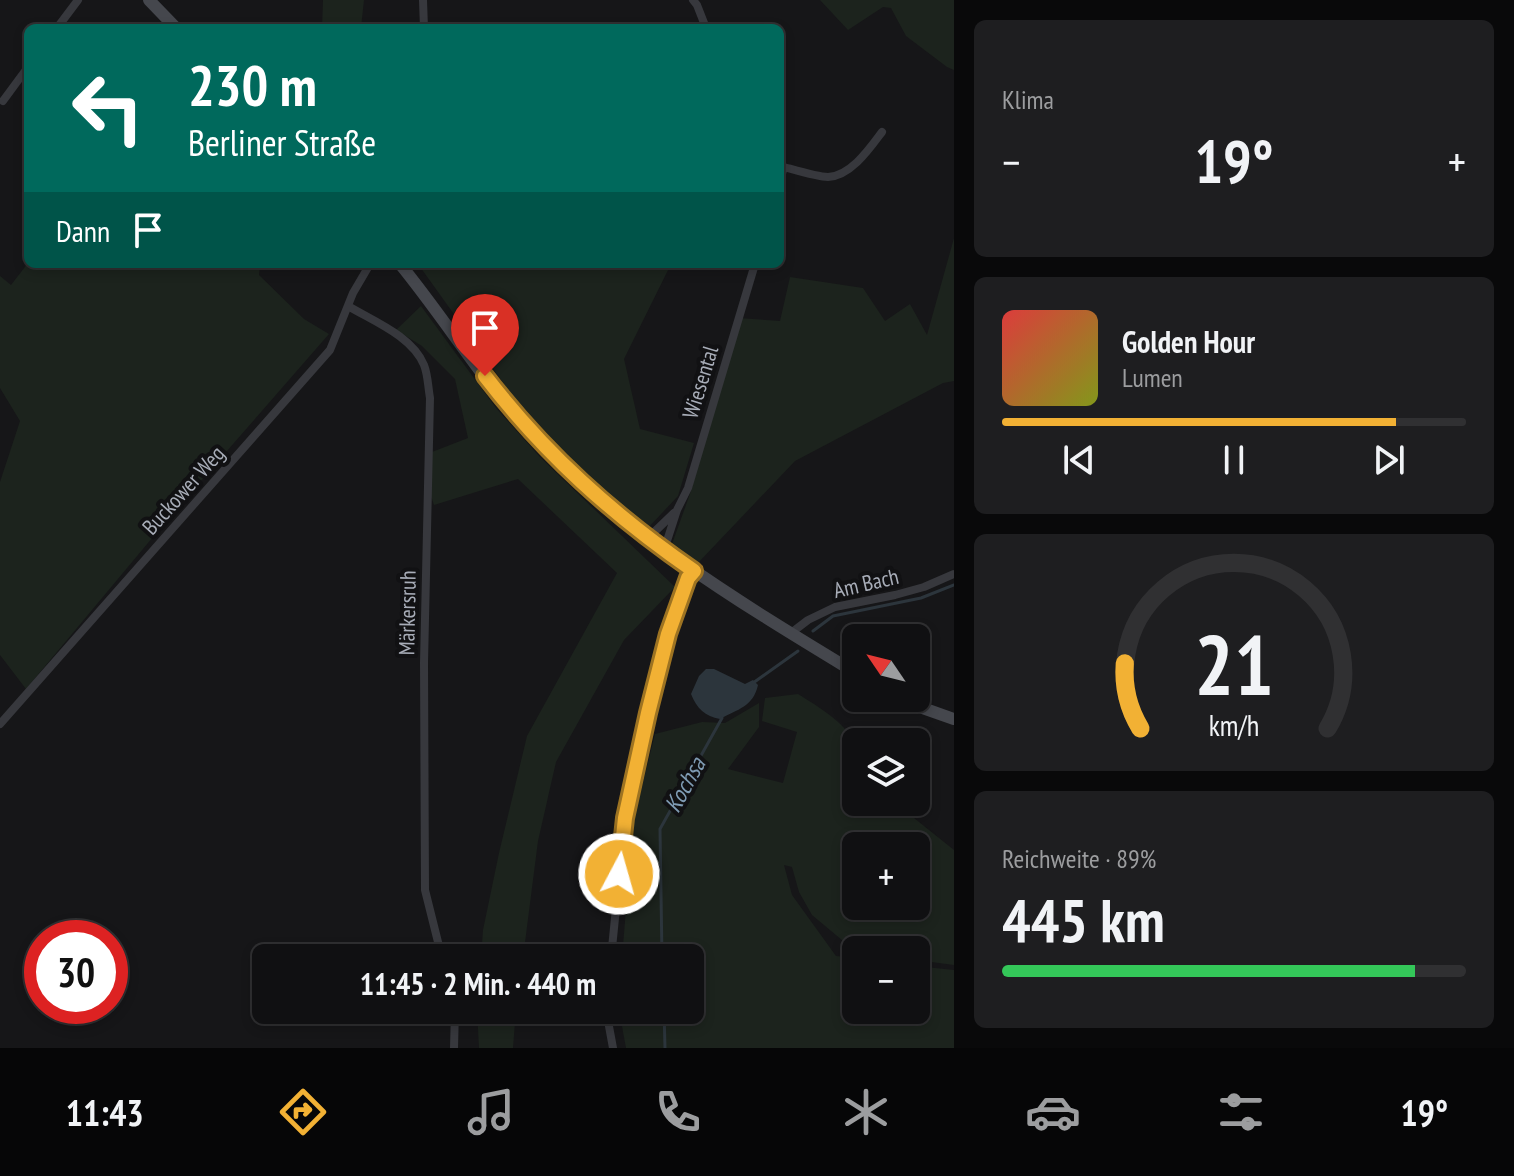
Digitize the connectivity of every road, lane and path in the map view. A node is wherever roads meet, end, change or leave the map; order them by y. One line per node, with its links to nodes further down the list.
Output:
1 (78, 0): 5 (street)
2 (149, 0): 6 (main road)
3 (423, 0): 7 (street)
4 (693, 0): 8 (street)
5 (60, 24)
6 (172, 24)
7 (424, 24)
8 (704, 24)
9 (24, 72): 10 (street)
10 (3, 101)
11 (882, 132): 12 (street)
12 (784, 166)
13 (367, 268): 16 (street, Buckower Weg)
14 (403, 268): 18 (main road)
15 (754, 268): 17 (street, Wiesental)
16 (348, 306): 26 (street, Buckower Weg); 27 (street, Märkersruh)
17 (677, 510): 18 (street, Wiesental); 19 (street, Wiesental)
18 (648, 538): 19 (main road)
19 (664, 550): 20 (main road)
20 (694, 571): 22 (main road); 28 (street)
21 (954, 574): 22 (street, Am Bach)
22 (791, 633): 23 (main road)
23 (842, 664)
24 (930, 711): 25 (main road)
25 (954, 719)
26 (0, 724)
27 (438, 944)
28 (612, 944)
29 (455, 1024): 31 (street)
30 (609, 1024): 32 (street)
31 (454, 1048)
32 (613, 1048)

